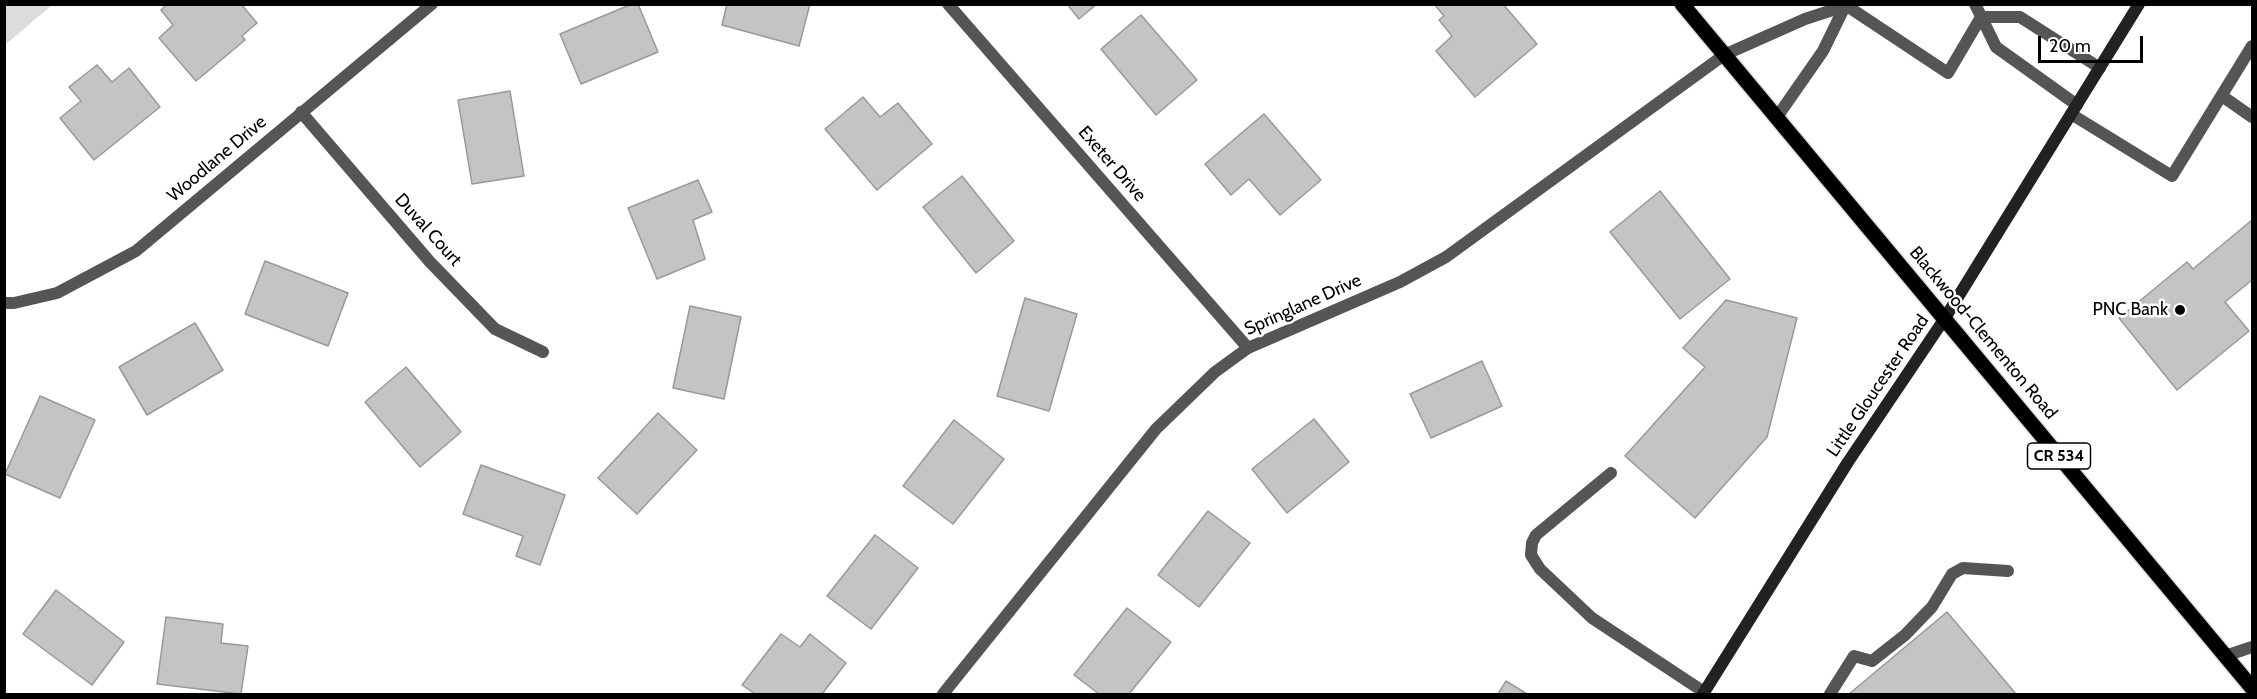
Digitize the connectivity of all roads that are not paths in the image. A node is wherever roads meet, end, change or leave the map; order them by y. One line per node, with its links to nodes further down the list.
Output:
1 (432, 4): 13 (street, Woodlane Drive)
2 (948, 4): 18 (street, Exeter Drive)
3 (1682, 4): 9 (main road, Blackwood-Clementon Road / CR 534)
4 (1975, 4): 7 (street)
5 (2139, 4): 10 (street, Little Gloucester Road)
6 (1845, 5): 7 (street); 9 (street, Springlane Drive); 14 (street)
7 (1981, 17): 10 (street); 12 (street)
8 (2253, 46): 11 (street)
9 (1724, 55): 14 (main road, Blackwood-Clementon Road / CR 534); 18 (street, Springlane Drive)
10 (2100, 68): 12 (street, Little Gloucester Road)
11 (2222, 96): 12 (street); 15 (street)
12 (2074, 110): 17 (street, Little Gloucester Road)
13 (301, 112): 16 (street, Woodlane Drive); 19 (street, Duval Court)
14 (1777, 117): 17 (main road, Blackwood-Clementon Road / CR 534)
15 (2253, 117)
16 (4, 303)
17 (1945, 318): 23 (main road, Blackwood-Clementon Road / CR 534); 25 (street, Little Gloucester Road)
18 (1248, 348): 26 (street, Springlane Drive)
19 (543, 352)
20 (1611, 473): 25 (street)
21 (2008, 571): 27 (street)
22 (2253, 647): 23 (street)
23 (2225, 656): 24 (main road, Blackwood-Clementon Road / CR 534)
24 (2253, 688)
25 (1703, 693)
26 (943, 694)
27 (1830, 694)

